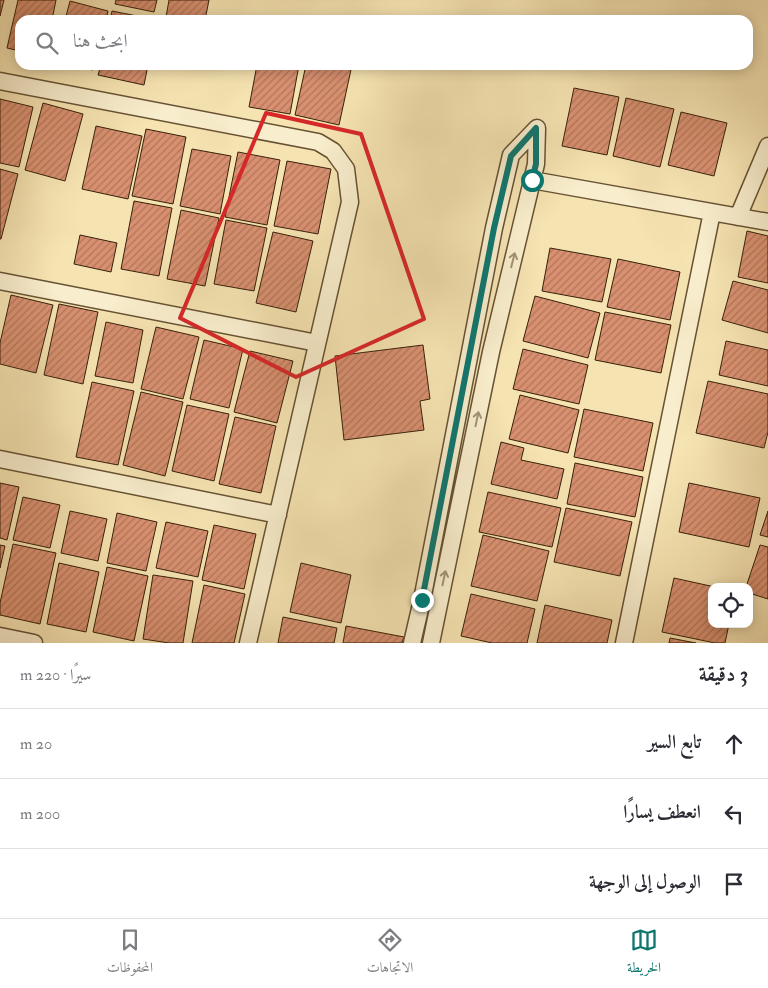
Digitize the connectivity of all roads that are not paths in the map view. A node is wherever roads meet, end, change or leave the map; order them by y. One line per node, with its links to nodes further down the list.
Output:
1 (0, 81): 8 (street)
2 (768, 146): 5 (street)
3 (532, 180): 4 (street); 14 (street); 15 (street, one-way to 3)
4 (712, 212): 5 (street); 16 (street)
5 (738, 217): 6 (street)
6 (768, 222)
7 (0, 281): 8 (street)
8 (317, 344): 10 (street)
9 (0, 459): 10 (street)
10 (278, 516): 13 (street)
11 (0, 636): 12 (street)
12 (34, 643)
13 (248, 643)
14 (412, 643)
15 (431, 643)
16 (624, 643)

